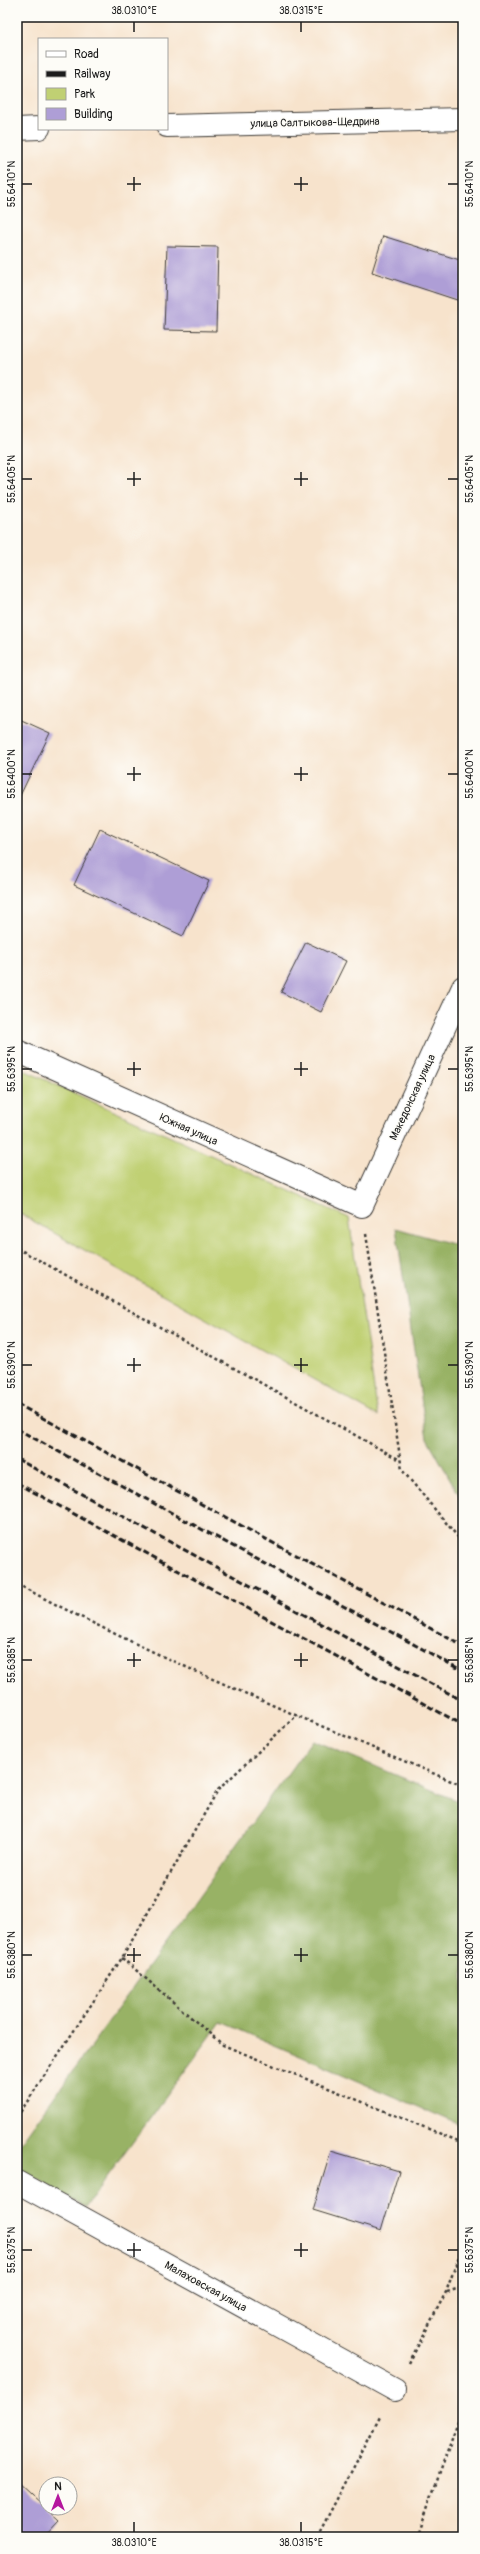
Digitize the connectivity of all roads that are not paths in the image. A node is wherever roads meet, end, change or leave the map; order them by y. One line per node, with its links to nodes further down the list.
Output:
1 (463, 119): 2 (street, улица Салтыкова-Щедрина)
2 (168, 126)
3 (38, 128): 4 (street)
4 (17, 129)
5 (463, 987): 7 (street, Македонская улица)
6 (17, 1051): 7 (street, Южная улица)
7 (362, 1206)
8 (17, 2182): 9 (street, Малаховская улица)
9 (395, 2390)

